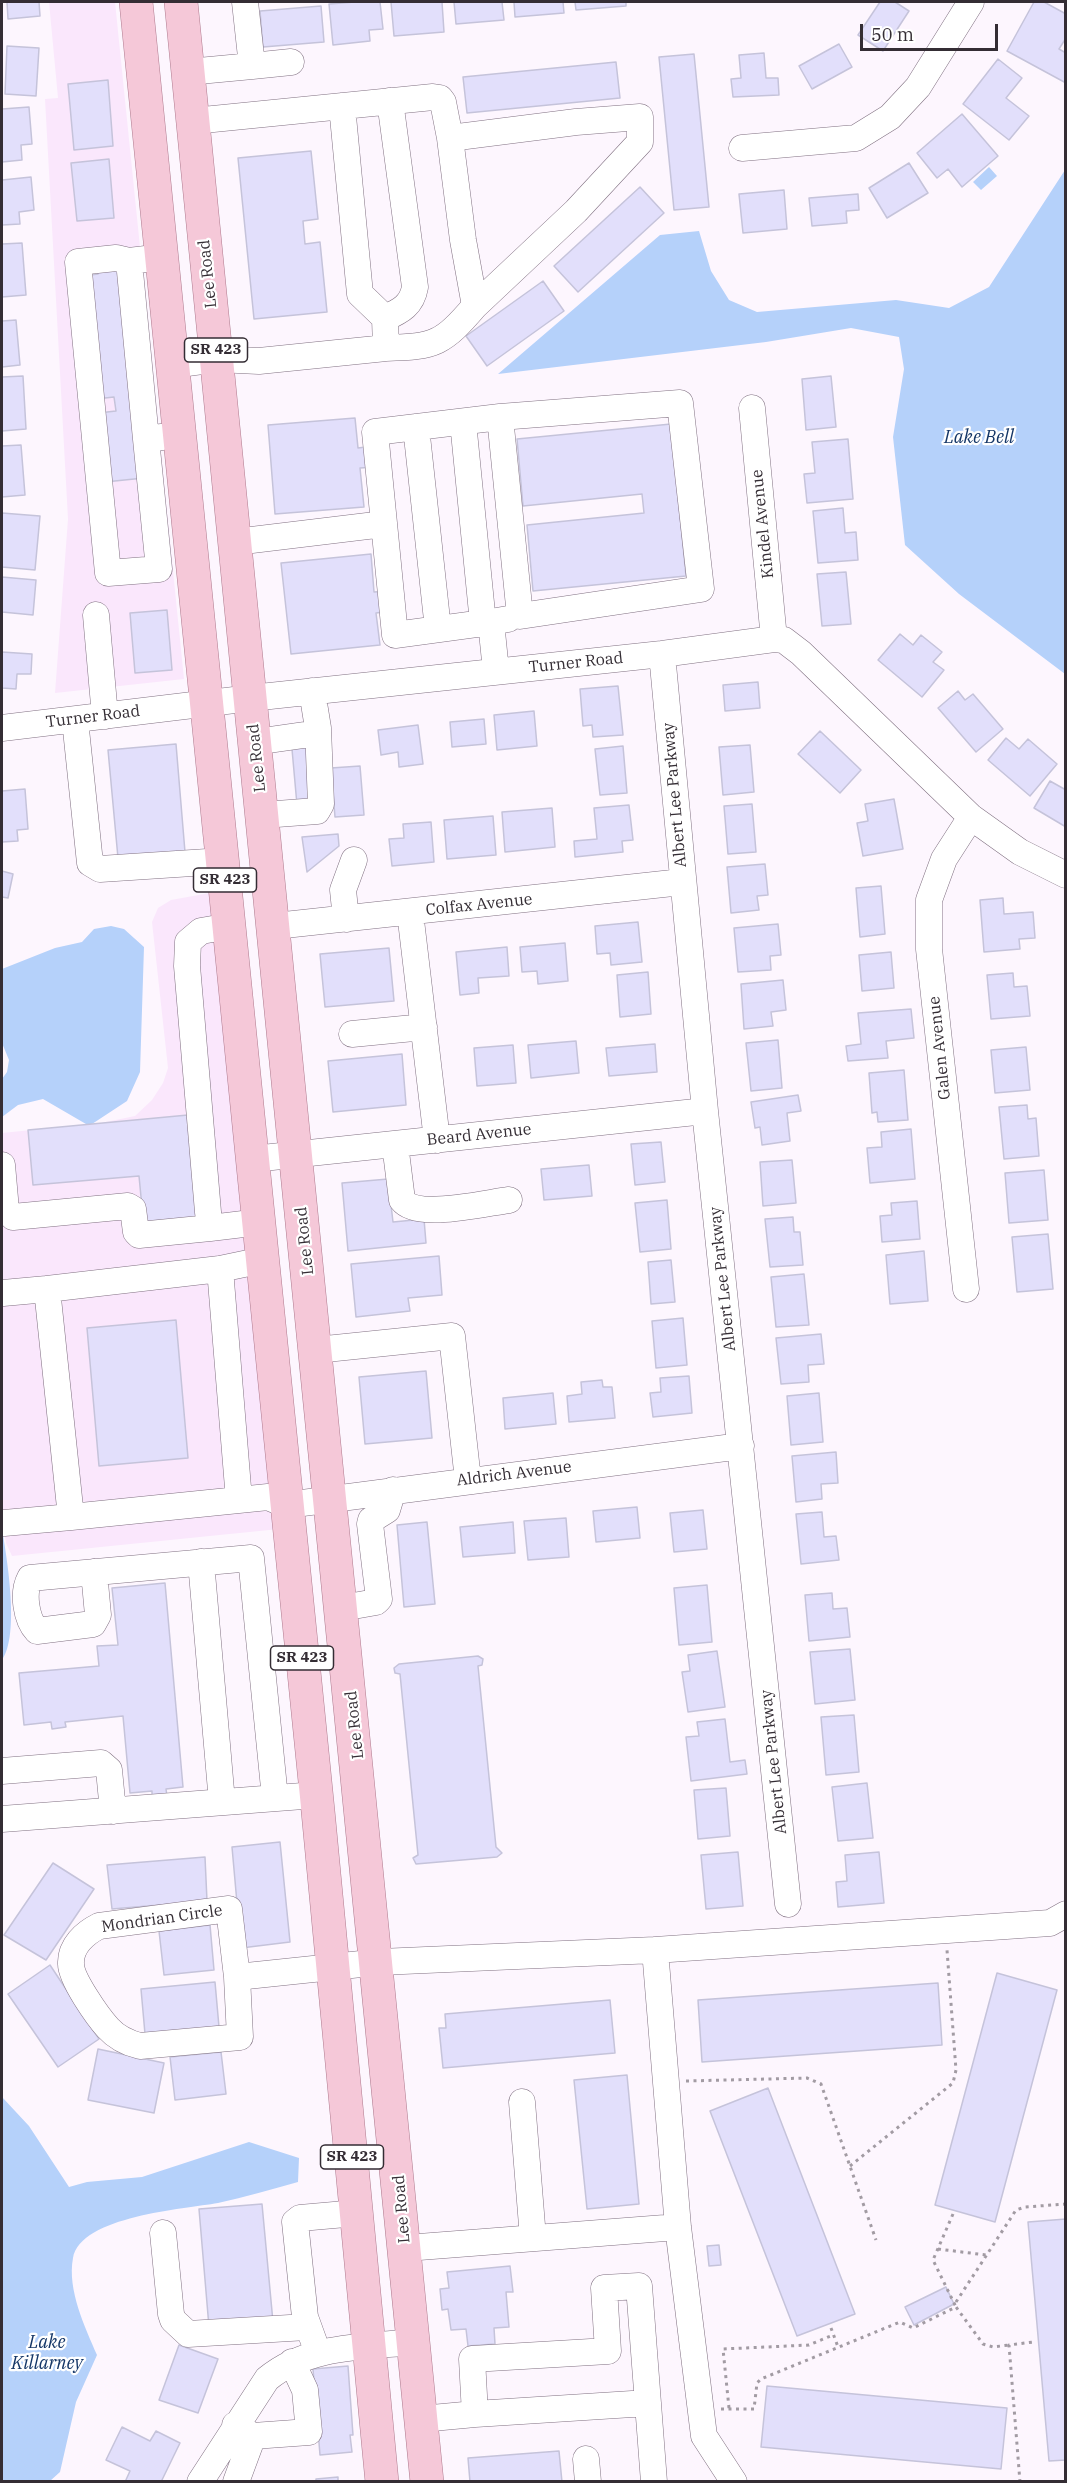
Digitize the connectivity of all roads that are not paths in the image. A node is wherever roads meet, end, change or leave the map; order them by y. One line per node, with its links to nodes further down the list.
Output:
1 (136, 2): 13 (main road, SR 423)
2 (181, 2): 7 (main road, Lee Road / SR 423)
3 (245, 2): 6 (street)
4 (971, 2): 12 (street)
5 (291, 62): 6 (street)
6 (252, 66): 7 (street)
7 (188, 72): 10 (main road, Lee Road / SR 423)
8 (390, 101): 9 (street); 11 (street); 16 (street)
9 (342, 106): 10 (street); 16 (street)
10 (193, 121): 18 (main road, Lee Road / SR 423)
11 (450, 138): 15 (street); 15 (street)
12 (742, 148)
13 (162, 256): 14 (street); 19 (main road, SR 423)
14 (129, 261): 25 (street); 25 (street)
15 (475, 306): 17 (street)
16 (385, 318): 17 (street)
17 (386, 348): 18 (street)
18 (217, 359): 19 (street); 27 (main road, Lee Road / SR 423)
19 (172, 365): 24 (main road, SR 423)
20 (752, 408): 32 (street, Kindel Avenue)
21 (500, 417): 22 (street); 29 (street); 29 (street)
22 (463, 422): 23 (street); 30 (street)
23 (416, 428): 26 (street); 31 (street)
24 (180, 435): 25 (street); 37 (main road, SR 423)
25 (146, 439)
26 (384, 524): 27 (street); 31 (street)
27 (235, 542): 36 (main road, Lee Road / SR 423)
28 (96, 615): 38 (street)
29 (520, 616): 30 (street)
30 (487, 623): 31 (street); 34 (street)
31 (438, 629)
32 (774, 639): 33 (street, Turner Road); 44 (street)
33 (662, 654): 34 (street, Turner Road); 48 (street, Albert Lee Parkway)
34 (496, 671): 35 (street, Turner Road)
35 (312, 691): 36 (street, Turner Road); 41 (street)
36 (251, 698): 37 (street, Turner Road); 42 (main road, Lee Road / SR 423)
37 (207, 704): 38 (street, Turner Road); 46 (main road, SR 423)
38 (105, 716): 39 (street, Turner Road)
39 (75, 720): 40 (street, Turner Road); 46 (street)
40 (2, 728)
41 (318, 733): 42 (street); 43 (street)
42 (255, 741): 43 (main road, Lee Road / SR 423)
43 (263, 815): 52 (main road, Lee Road / SR 423)
44 (971, 817): 47 (street); 66 (street, Galen Avenue)
45 (354, 860): 50 (street)
46 (223, 861): 51 (main road, SR 423)
47 (1065, 874)
48 (682, 882): 49 (street, Colfax Avenue); 55 (street, Albert Lee Parkway)
49 (410, 912): 50 (street, Colfax Avenue); 53 (street)
50 (346, 919): 52 (street, Colfax Avenue)
51 (230, 926): 59 (main road, SR 423); 63 (street)
52 (275, 926): 58 (main road, Lee Road / SR 423)
53 (424, 1027): 54 (street); 56 (street)
54 (352, 1034)
55 (705, 1111): 56 (street, Beard Avenue); 70 (street, Albert Lee Parkway)
56 (437, 1140): 57 (street, Beard Avenue)
57 (395, 1144): 58 (street, Beard Avenue); 61 (street)
58 (296, 1154): 59 (street, Beard Avenue); 69 (main road, Lee Road / SR 423)
59 (253, 1159): 62 (main road, SR 423)
60 (2, 1165): 63 (street)
61 (509, 1200)
62 (260, 1222): 63 (street); 64 (main road, SR 423)
63 (210, 1228)
64 (263, 1260): 65 (street); 75 (main road, SR 423)
65 (220, 1269): 67 (street); 74 (street)
66 (966, 1288)
67 (47, 1289): 68 (street); 76 (street)
68 (3, 1293)
69 (316, 1350): 71 (street); 73 (main road, Lee Road / SR 423)
70 (741, 1446): 71 (street, Aldrich Avenue); 89 (street, Albert Lee Parkway)
71 (468, 1480): 72 (street, Aldrich Avenue)
72 (393, 1490): 73 (street, Aldrich Avenue); 82 (street)
73 (330, 1499): 75 (street, Aldrich Avenue); 82 (main road, Lee Road / SR 423)
74 (239, 1500): 75 (street, Aldrich Avenue); 76 (street, Aldrich Avenue)
75 (287, 1504): 78 (main road, SR 423)
76 (71, 1517): 77 (street, Aldrich Avenue)
77 (4, 1523)
78 (292, 1553): 79 (street); 84 (main road, SR 423)
79 (251, 1558): 80 (street); 85 (street)
80 (201, 1562): 81 (street); 86 (street)
81 (94, 1572)
82 (342, 1608): 92 (main road, Lee Road / SR 423)
83 (2, 1771): 87 (street)
84 (316, 1795): 85 (street); 93 (main road, SR 423)
85 (275, 1798): 86 (street)
86 (222, 1802): 87 (street)
87 (113, 1811): 88 (street)
88 (2, 1819)
89 (788, 1904)
90 (1065, 1914): 91 (street)
91 (655, 1950): 92 (street); 97 (street)
92 (380, 1962): 93 (street); 100 (main road, Lee Road / SR 423)
93 (333, 1967): 94 (street); 96 (main road, SR 423)
94 (237, 1977): 94 (street, Mondrian Circle)
95 (522, 2102): 99 (street)
96 (357, 2212): 101 (street); 103 (main road, SR 423)
97 (678, 2227): 99 (street); 117 (street)
98 (163, 2233): 101 (street)
99 (533, 2238): 100 (street)
100 (406, 2248): 102 (main road, Lee Road / SR 423)
101 (307, 2327): 106 (street)
102 (414, 2342): 103 (street); 110 (main road, Lee Road / SR 423)
103 (370, 2347): 106 (street); 114 (main road, SR 423)
104 (644, 2349): 105 (street); 105 (street); 108 (street)
105 (608, 2351): 109 (street)
106 (320, 2353): 107 (street)
107 (292, 2362): 111 (street); 111 (street)
108 (648, 2403): 109 (street); 116 (street)
109 (475, 2414): 110 (street)
110 (422, 2419): 115 (main road, Lee Road / SR 423)
111 (244, 2430): 112 (street); 113 (street)
112 (200, 2481)
113 (236, 2481)
114 (382, 2481)
115 (427, 2481)
116 (654, 2481)
117 (734, 2481)

